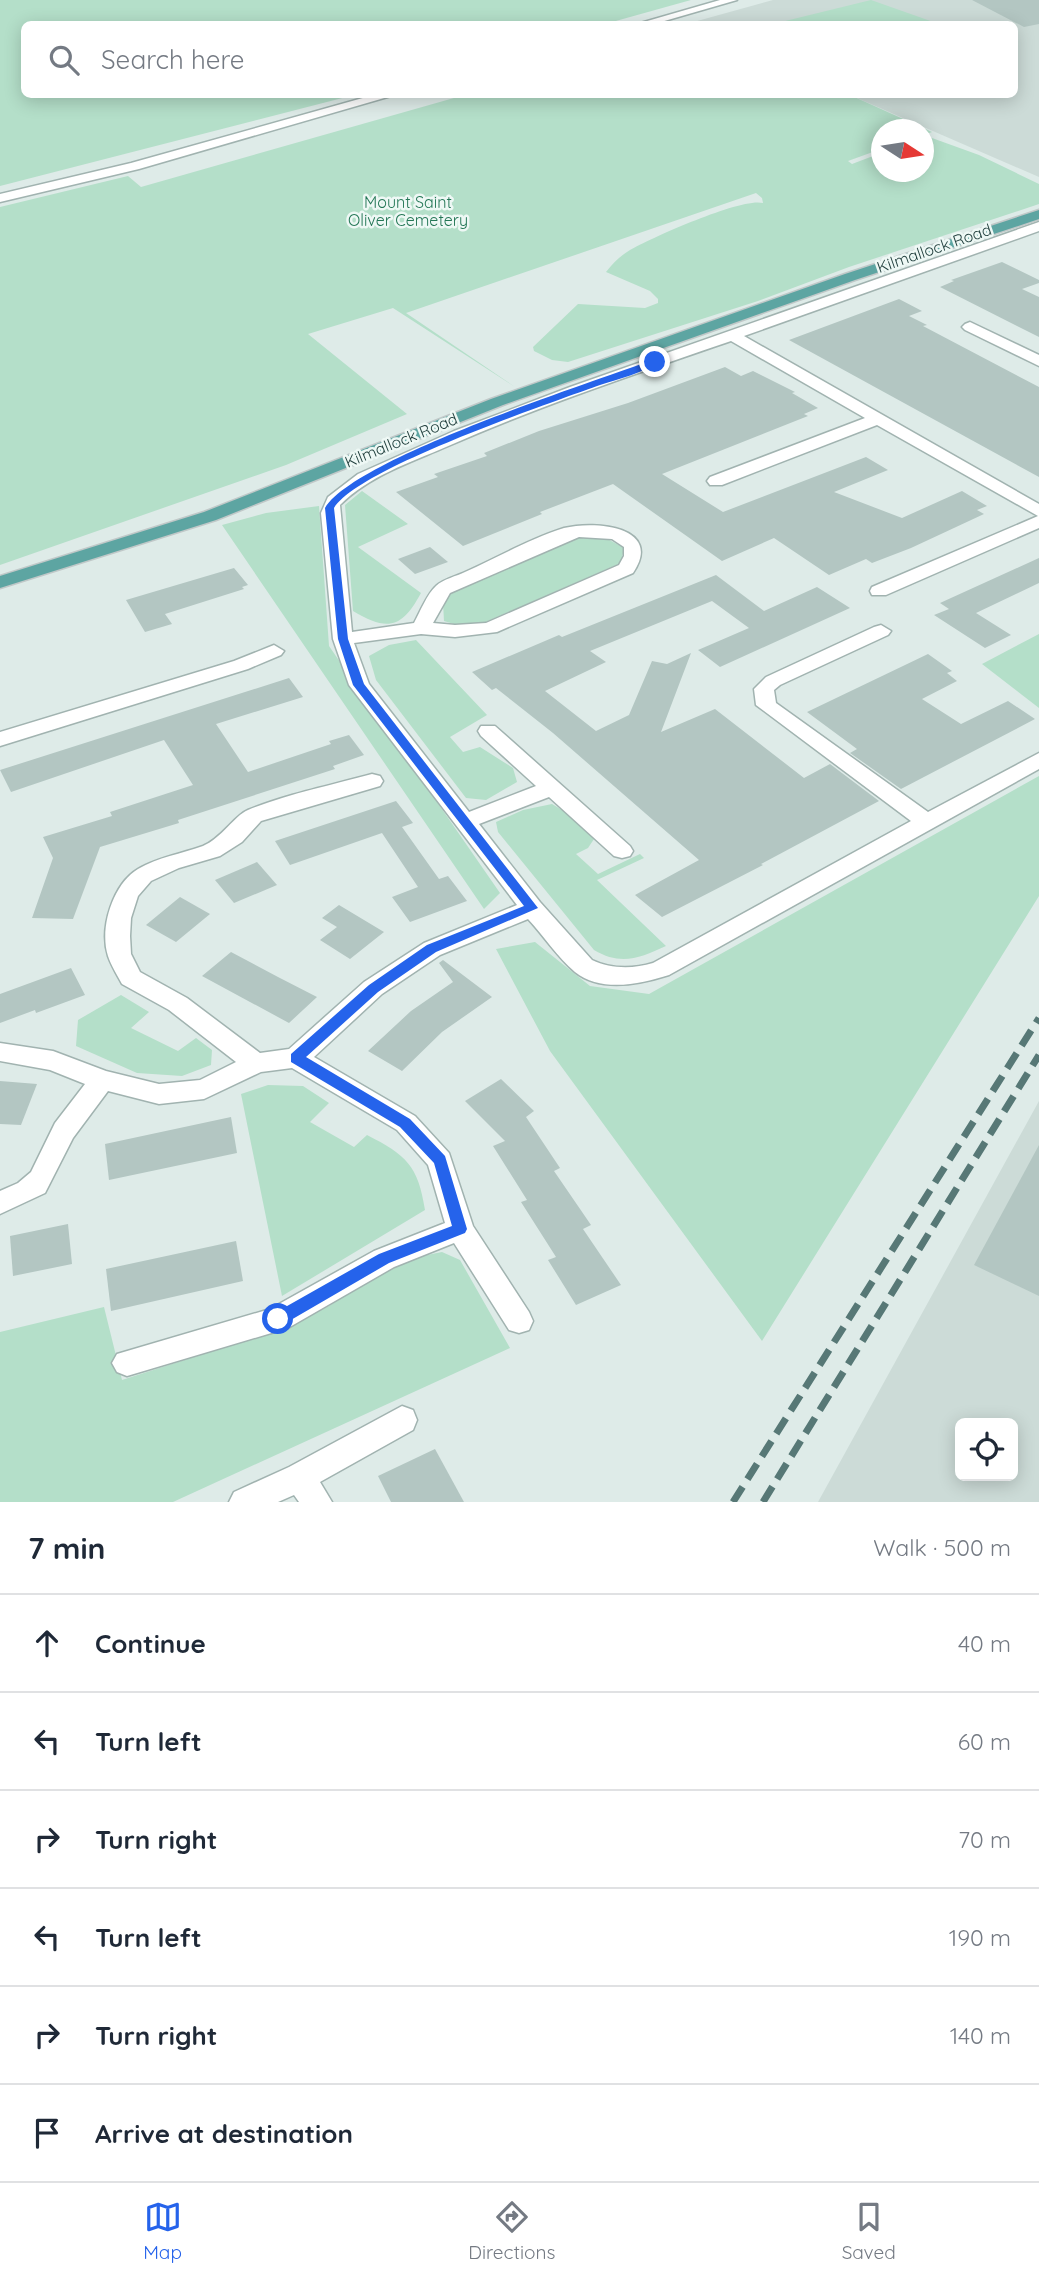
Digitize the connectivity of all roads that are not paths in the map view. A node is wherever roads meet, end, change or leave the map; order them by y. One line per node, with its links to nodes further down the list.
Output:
1 (732, 0): 2 (street)
2 (654, 21)
3 (379, 98): 4 (street)
4 (0, 198)
5 (1039, 214): 6 (main road, Kilmallock Road)
6 (1008, 222): 7 (street); 8 (main road, Kilmallock Road)
7 (1034, 231): 9 (street)
8 (879, 267): 9 (street); 13 (main road, Kilmallock Road)
9 (898, 275): 11 (street)
10 (970, 327): 12 (street)
11 (732, 335): 13 (street); 14 (street)
12 (1039, 361)
13 (613, 370): 18 (main road, Kilmallock Road); 22 (street)
14 (876, 420): 15 (street); 16 (street)
15 (716, 481)
16 (1039, 511)
17 (1039, 521): 19 (street)
18 (0, 582)
19 (879, 591)
20 (421, 628): 20 (street); 22 (street)
21 (881, 631): 30 (street)
22 (343, 639): 29 (street)
23 (274, 651): 25 (street)
24 (488, 731): 28 (street)
25 (0, 738)
26 (1039, 760): 30 (street)
27 (372, 781): 35 (street)
28 (552, 788): 29 (street); 31 (street)
29 (465, 821): 32 (street)
30 (926, 821): 32 (street)
31 (622, 851)
32 (532, 908): 34 (street)
33 (0, 1052): 36 (street)
34 (296, 1058): 35 (street); 38 (street)
35 (256, 1063): 36 (street)
36 (102, 1080): 37 (street)
37 (0, 1203)
38 (460, 1229): 39 (street); 40 (street)
39 (519, 1321)
40 (127, 1363)
41 (402, 1420): 42 (street)
42 (308, 1489): 43 (street)
43 (245, 1502)

